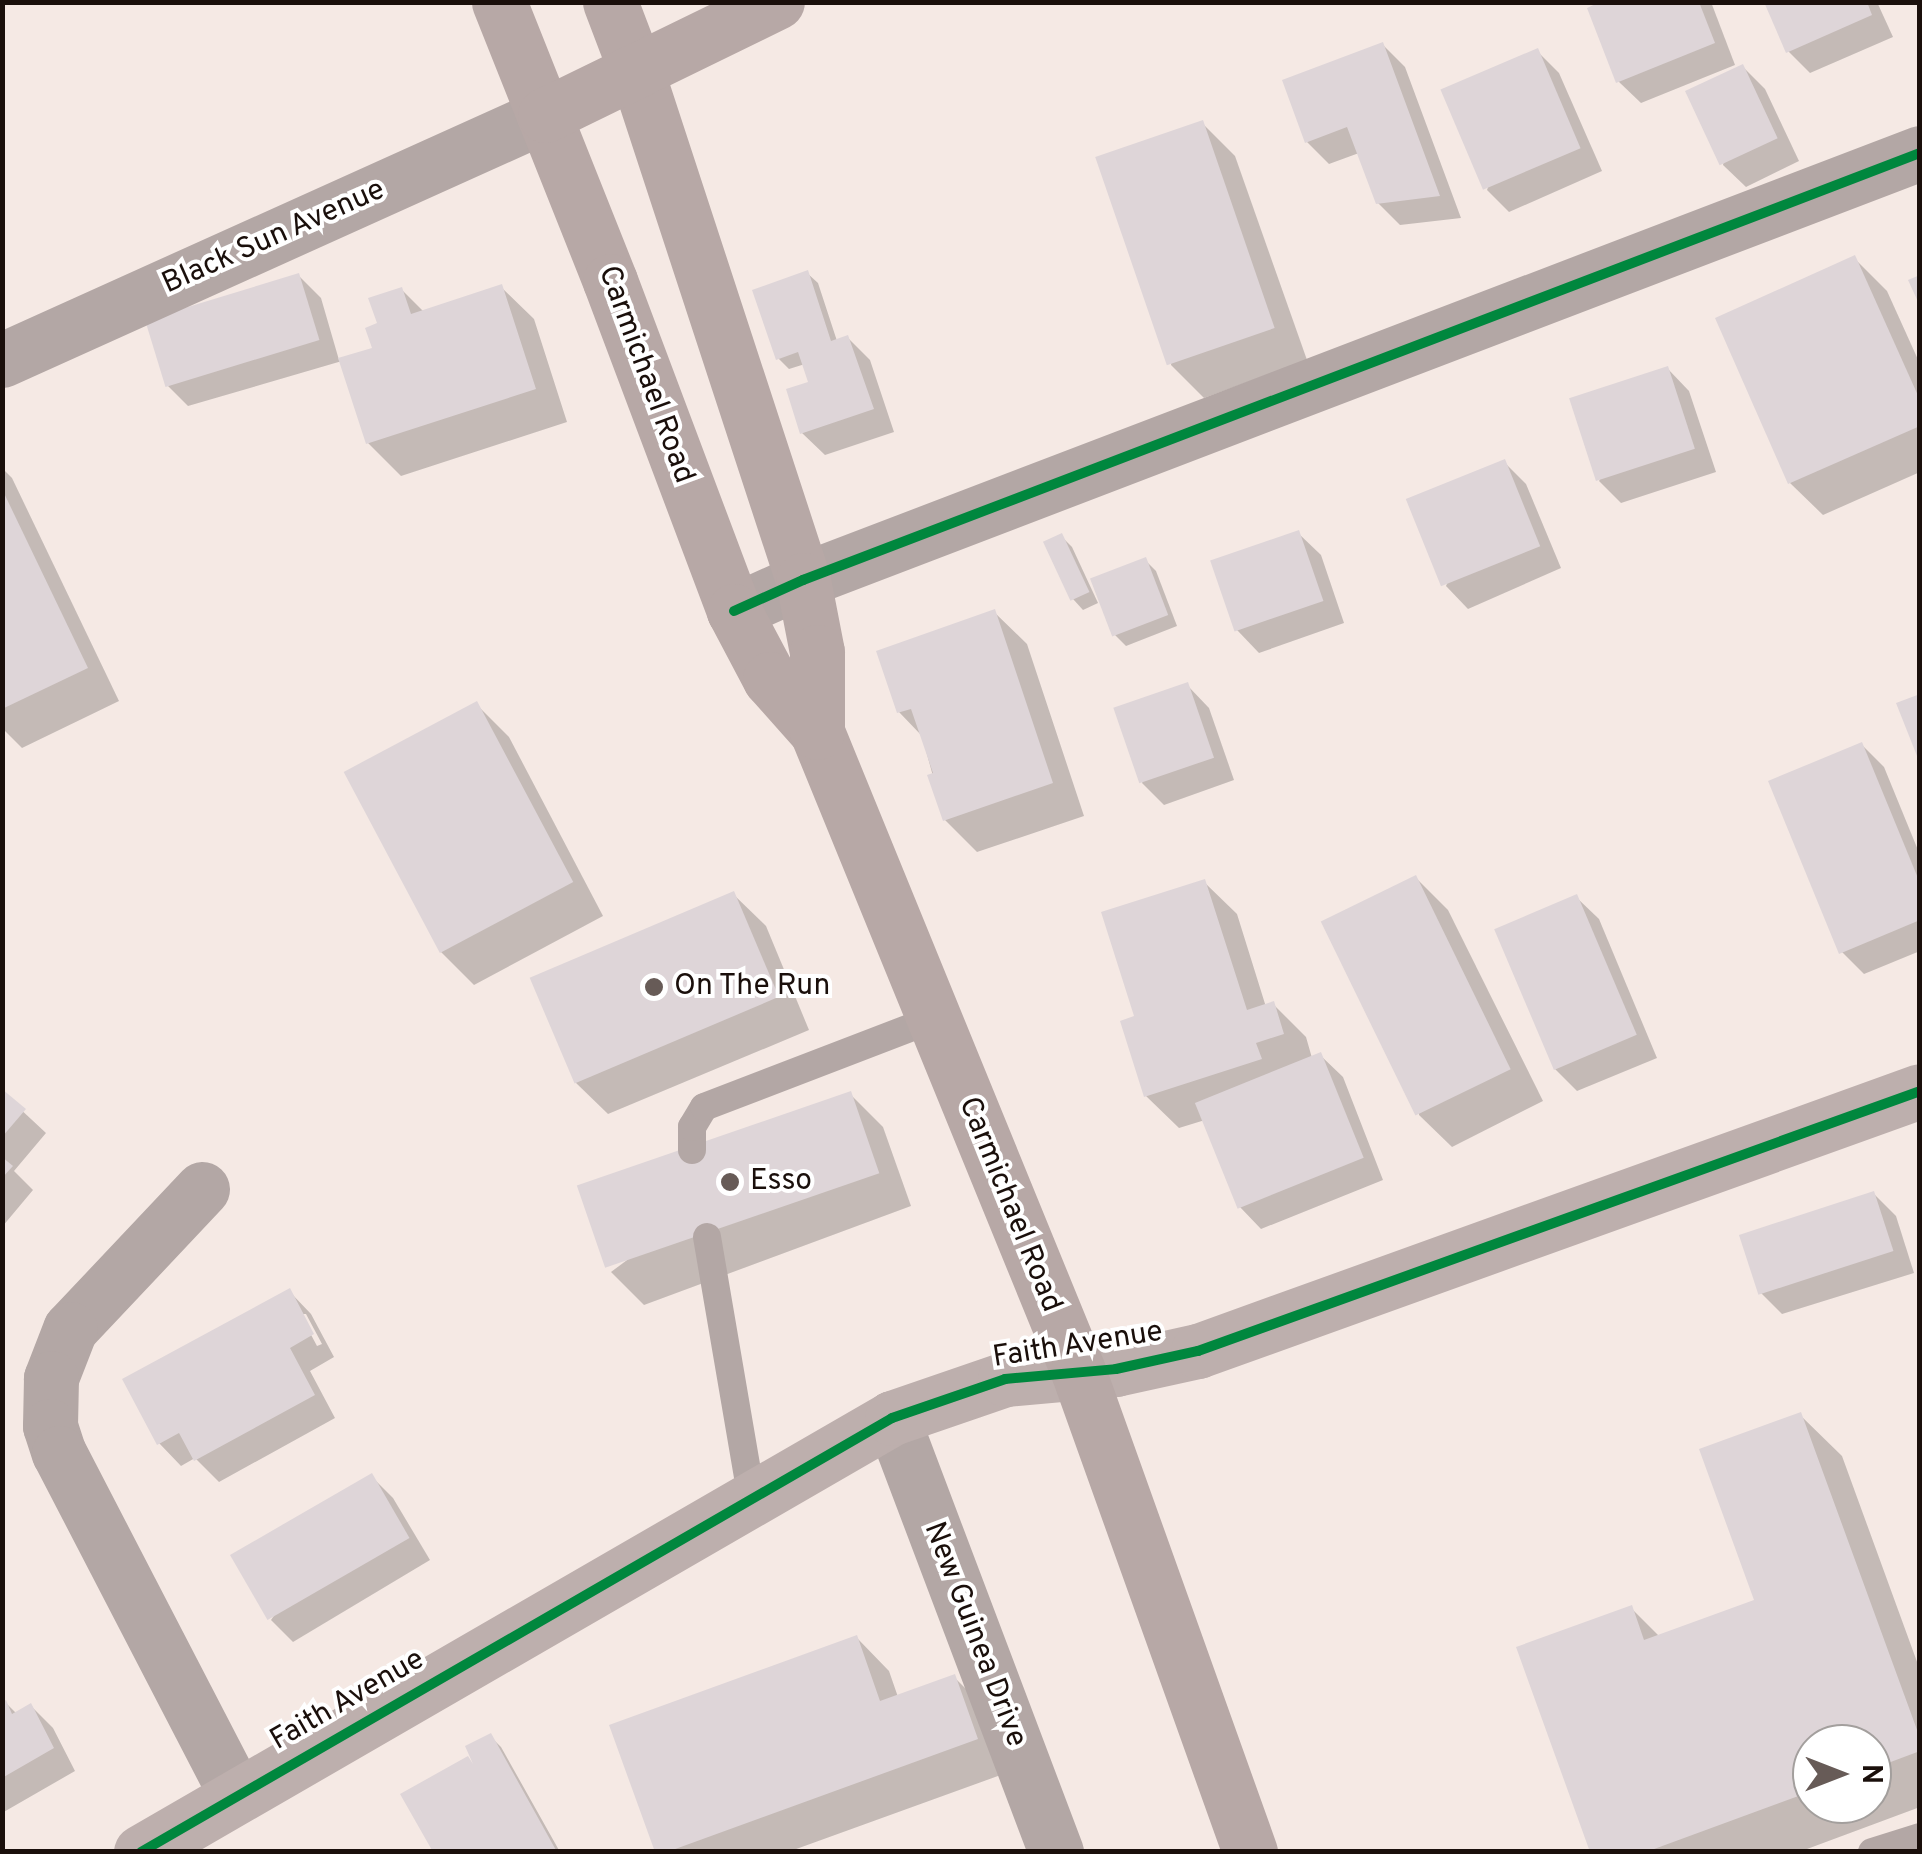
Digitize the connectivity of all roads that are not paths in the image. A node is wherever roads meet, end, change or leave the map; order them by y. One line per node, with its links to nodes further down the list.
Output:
1 (499, 2): 5 (main road, Carmichael Road)
2 (610, 2): 4 (main road, Carmichael Road)
3 (778, 2): 4 (main road)
4 (637, 72): 5 (main road); 8 (main road, Carmichael Road)
5 (546, 116): 7 (street, Black Sun Avenue); 9 (main road, Carmichael Road)
6 (1920, 154): 8 (street)
7 (2, 360)
8 (802, 580): 9 (street); 10 (main road, Carmichael Road)
9 (734, 611): 10 (main road, Carmichael Road)
10 (817, 732): 11 (main road, Carmichael Road)
11 (933, 1019): 13 (lane); 16 (main road, Carmichael Road)
12 (1920, 1091): 16 (street, Faith Avenue)
13 (692, 1150)
14 (202, 1189): 19 (street)
15 (707, 1236): 18 (lane)
16 (1078, 1371): 17 (street, Faith Avenue); 23 (main road, Carmichael Road)
17 (892, 1418): 18 (street, Faith Avenue); 22 (street, New Guinea Drive)
18 (752, 1499): 19 (street, Faith Avenue)
19 (236, 1795): 21 (street, Faith Avenue)
20 (1920, 1837): 24 (lane)
21 (141, 1852)
22 (1056, 1852)
23 (1250, 1852)
24 (1872, 1852)

